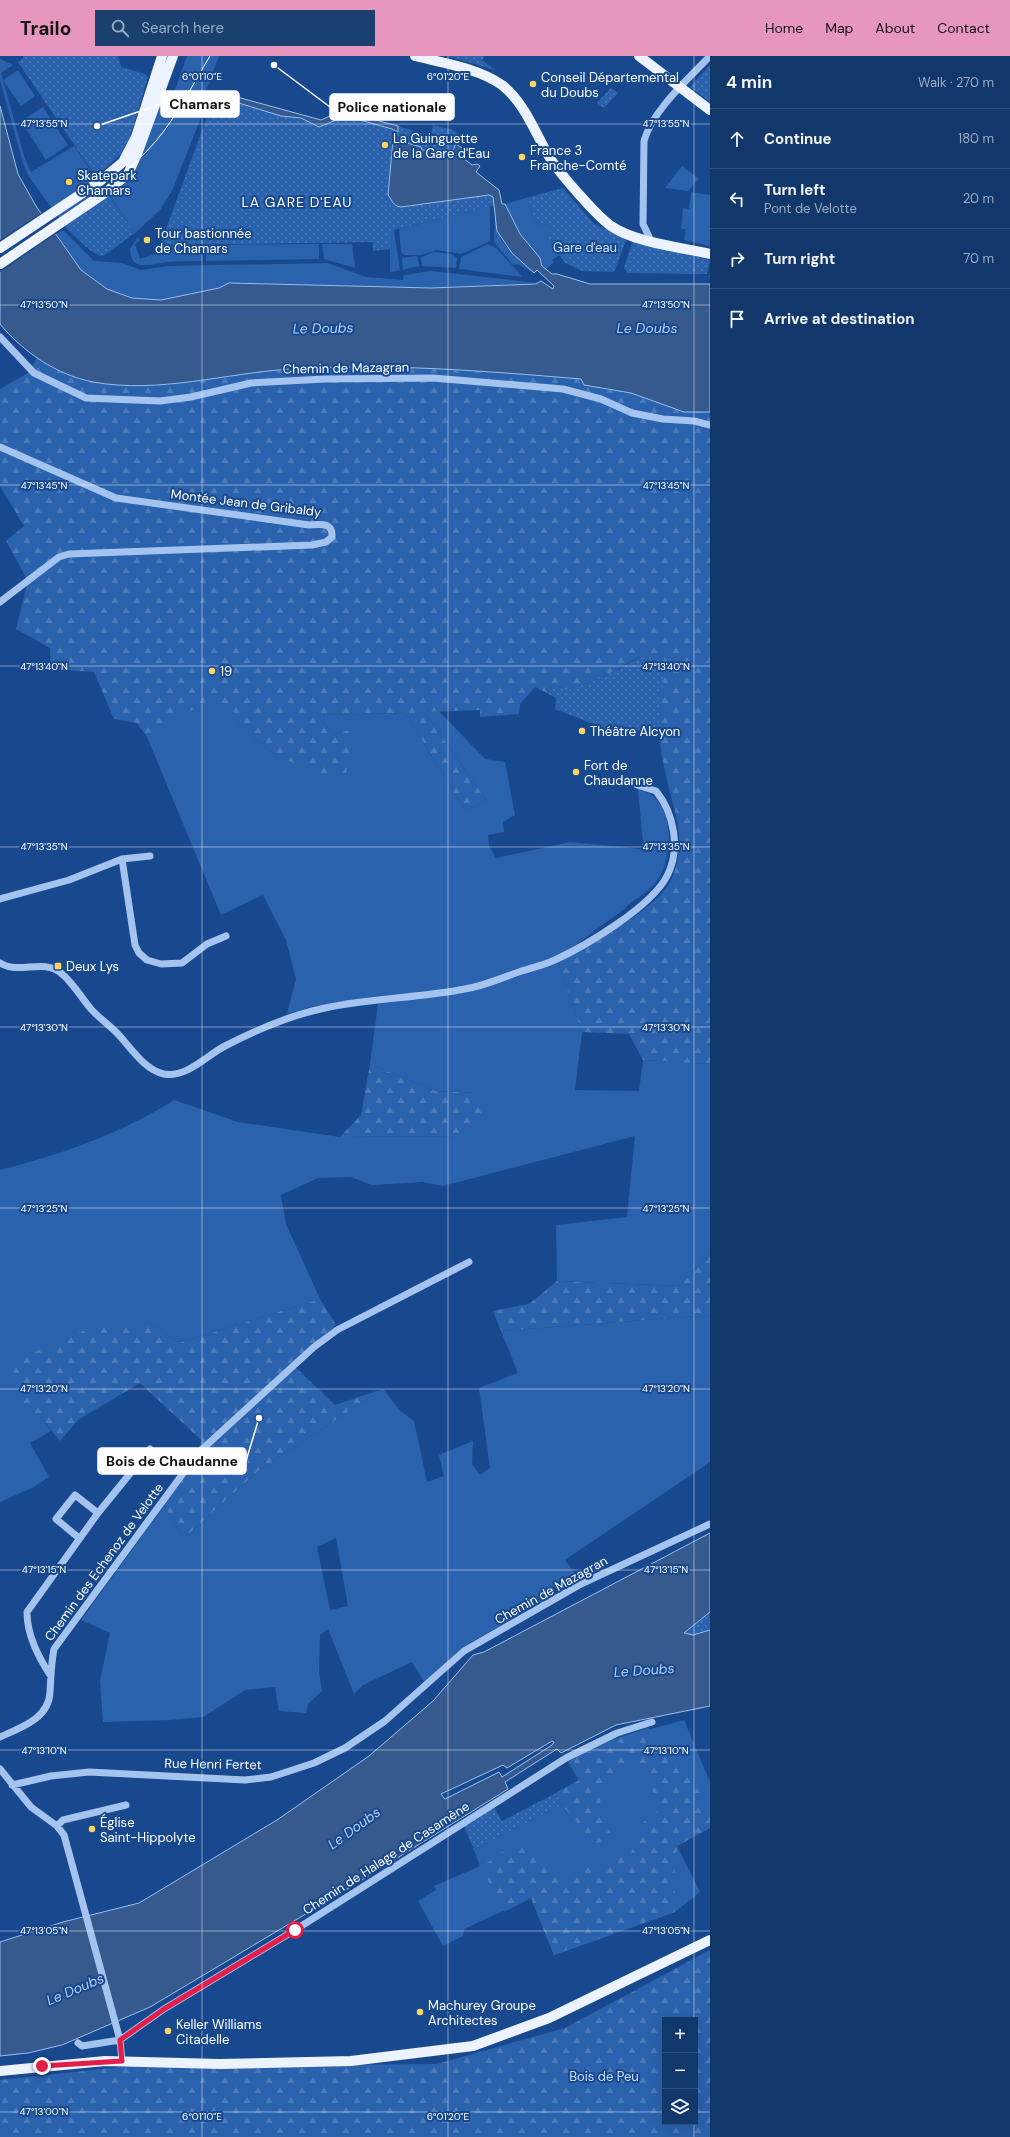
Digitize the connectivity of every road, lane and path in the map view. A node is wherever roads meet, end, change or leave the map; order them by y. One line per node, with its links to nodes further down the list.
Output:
1 (162, 56): 9 (main road)
2 (173, 56): 11 (main road)
3 (415, 56): 8 (main road)
4 (639, 56): 6 (main road)
5 (710, 56): 6 (street)
6 (681, 88): 7 (main road); 8 (street)
7 (710, 110)
8 (651, 241): 10 (main road)
9 (0, 248)
10 (710, 254)
11 (0, 264)
12 (0, 337): 13 (street, Chemin de Mazagran)
13 (710, 425)
14 (0, 447): 15 (street, Montée Jean de Gribaldy)
15 (0, 602)
16 (637, 785): 21 (street)
17 (150, 856): 18 (street)
18 (122, 859): 19 (street); 20 (street)
19 (0, 899)
20 (226, 936)
21 (0, 964)
22 (469, 1262): 27 (street, Chemin des Echenoz de Velotte)
23 (150, 1449): 24 (street)
24 (98, 1513): 26 (street); 26 (street)
25 (710, 1524): 28 (street, Chemin de Mazagran)
26 (79, 1538): 27 (street)
27 (50, 1674): 30 (street, Chemin des Echenoz de Velotte)
28 (416, 1695): 32 (street, Rue Henri Fertet)
29 (652, 1722): 36 (street, Chemin de Halage de Casamène)
30 (0, 1737)
31 (0, 1769): 32 (street)
32 (12, 1785): 34 (street)
33 (126, 1805): 34 (street)
34 (58, 1826): 36 (street)
35 (710, 1940): 38 (main road)
36 (120, 2040): 37 (street); 38 (street)
37 (78, 2043)
38 (122, 2061): 39 (main road)
39 (0, 2071)

